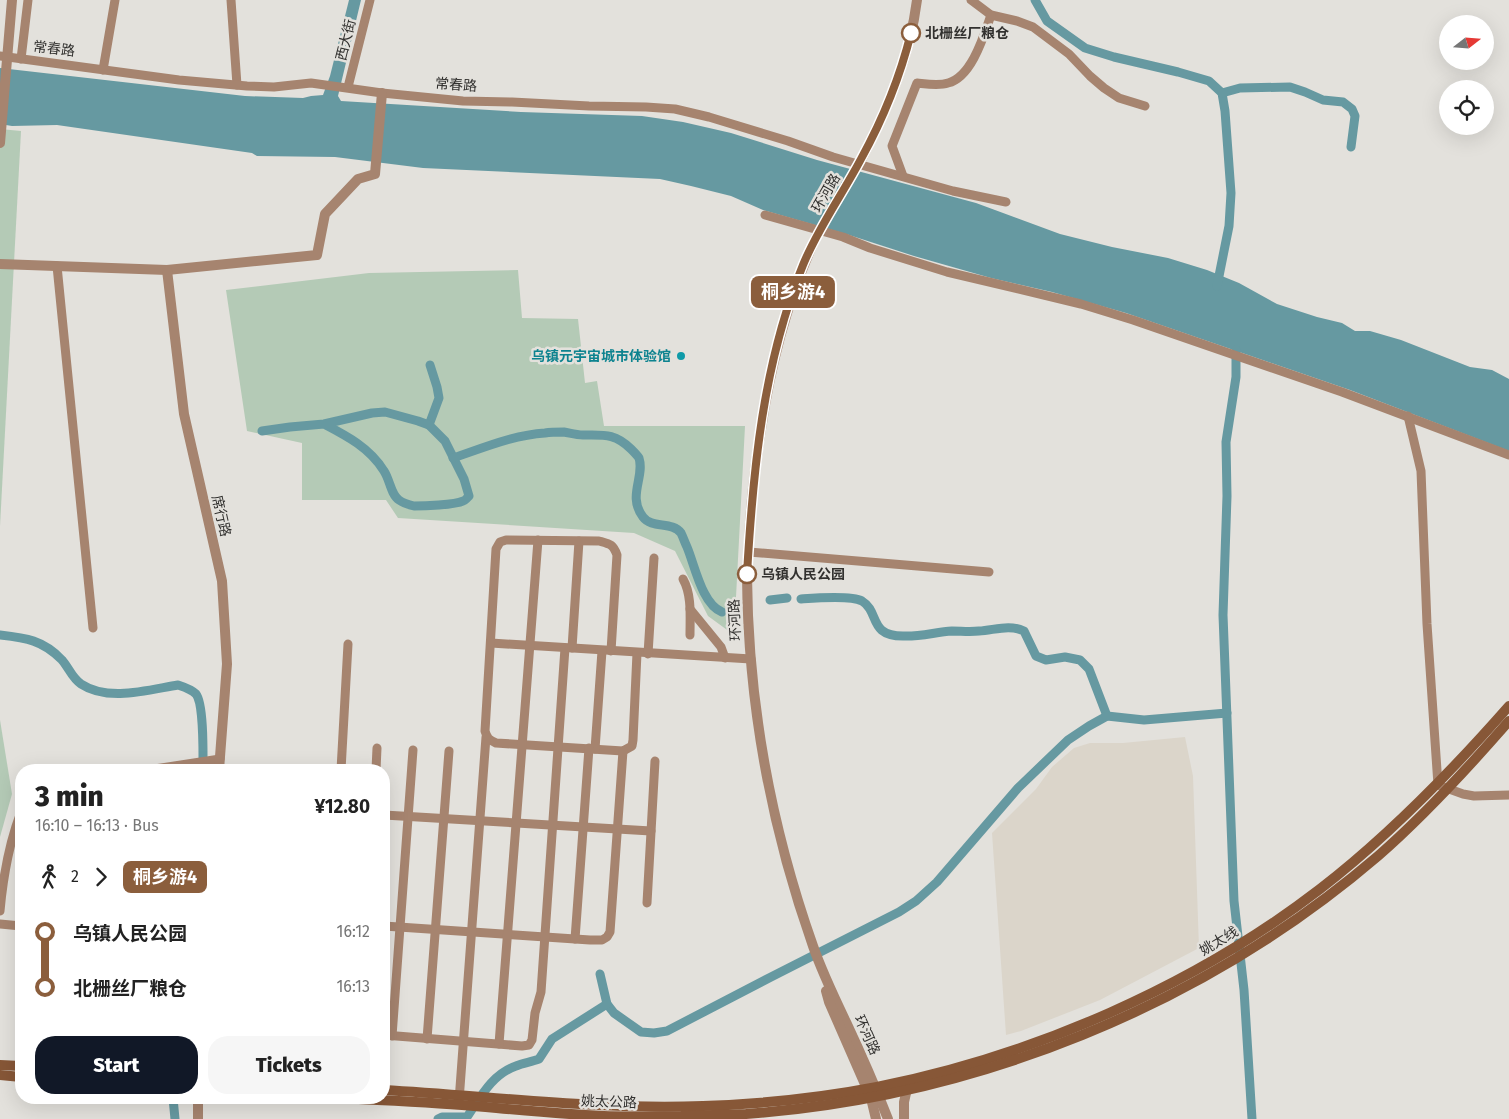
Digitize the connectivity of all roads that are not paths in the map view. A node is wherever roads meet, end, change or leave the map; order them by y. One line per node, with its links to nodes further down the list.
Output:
1 (12, 0): 16 (street, bridge)
2 (28, 0): 10 (street)
3 (115, 0): 11 (street)
4 (231, 0): 12 (street)
5 (370, 0): 13 (street, 西大街)
6 (917, 0): 27 (street, 环河路, bridge)
7 (970, 0): 8 (street)
8 (992, 15): 15 (street); 17 (street)
9 (0, 56): 10 (street, 常春路)
10 (21, 59): 11 (street, 常春路)
11 (103, 70): 12 (street, 常春路)
12 (237, 85): 13 (street, 常春路)
13 (346, 87): 14 (street, 常春路)
14 (382, 93): 17 (street, 常春路); 22 (street)
15 (1145, 106)
16 (0, 143)
17 (903, 176): 18 (street, 常春路)
18 (1006, 202)
19 (765, 215): 23 (street)
20 (0, 264): 21 (street)
21 (57, 266): 22 (street); 32 (street)
22 (167, 270): 53 (street, 席行路)
23 (1408, 416): 24 (street); 59 (street)
24 (1509, 455)
25 (538, 540): 26 (street); 34 (street); 36 (street)
26 (578, 541): 37 (street); 38 (street)
27 (748, 552): 29 (street); 42 (street, 环河路)
28 (654, 558): 40 (street)
29 (990, 572)
30 (683, 579): 31 (street)
31 (690, 609): 33 (street); 41 (street)
32 (93, 628)
33 (690, 635)
34 (491, 643): 36 (street); 45 (street)
35 (348, 644): 57 (street)
36 (530, 646): 37 (street); 46 (street)
37 (568, 648): 38 (street); 47 (street)
38 (606, 651): 39 (street); 49 (street)
39 (637, 653): 40 (street); 51 (street)
40 (648, 654): 41 (street)
41 (725, 658): 42 (street)
42 (751, 660): 94 (street, 环河路)
43 (1509, 706): 59 (main road, 姚太线)
44 (1509, 722): 59 (main road, 姚太线)
45 (486, 737): 46 (street); 64 (street)
46 (523, 744): 47 (street); 65 (street)
47 (558, 746): 49 (street); 66 (street)
48 (378, 748): 58 (street)
49 (592, 748): 51 (street); 68 (street)
50 (413, 750): 62 (street)
51 (623, 750): 69 (street)
52 (448, 751): 63 (street)
53 (215, 759): 55 (street); 56 (street, 席行路)
54 (655, 761): 70 (street)
55 (192, 764)
56 (217, 764)
57 (341, 764)
58 (377, 764)
59 (1442, 787): 60 (street); 82 (main road, 姚太线); 82 (main road, 姚太线)
60 (1509, 795)
61 (390, 815): 62 (street)
62 (408, 816): 63 (street); 76 (street)
63 (444, 818): 64 (street); 77 (street)
64 (480, 821): 65 (street); 78 (street)
65 (517, 823): 66 (street); 79 (street)
66 (553, 825): 68 (street); 80 (street)
67 (15, 827): 72 (street)
68 (583, 827): 69 (street); 81 (street)
69 (617, 829): 70 (street); 81 (street)
70 (651, 831): 71 (street)
71 (646, 903)
72 (0, 911)
73 (0, 924): 74 (street)
74 (15, 925)
75 (390, 927): 76 (street)
76 (400, 928): 77 (street); 83 (street)
77 (435, 930): 78 (street); 85 (street)
78 (471, 932): 79 (street); 86 (street)
79 (508, 934): 80 (street); 87 (street)
80 (545, 937): 81 (street); 87 (street)
81 (575, 939)
82 (1216, 964): 92 (main road, 姚太线); 94 (main road, 姚太线)
83 (390, 1018)
84 (390, 1036): 85 (street)
85 (427, 1039): 86 (street)
86 (462, 1042): 87 (street); 96 (street)
87 (499, 1044)
88 (0, 1065): 89 (main road)
89 (15, 1066)
90 (0, 1075): 91 (main road)
91 (15, 1076)
92 (907, 1089): 94 (main road, 姚太线); 103 (street)
93 (390, 1091): 96 (main road, 姚太公路)
94 (873, 1093): 99 (main road, 姚太公路); 101 (street); 102 (street, 环河路)
95 (390, 1099): 96 (main road, 姚太公路)
96 (459, 1100): 98 (main road, 姚太公路); 98 (main road, 姚太公路)
97 (198, 1104): 100 (street)
98 (553, 1111): 99 (main road, 姚太公路)
99 (701, 1114)
100 (198, 1119)
101 (876, 1119)
102 (888, 1119)
103 (904, 1119)

